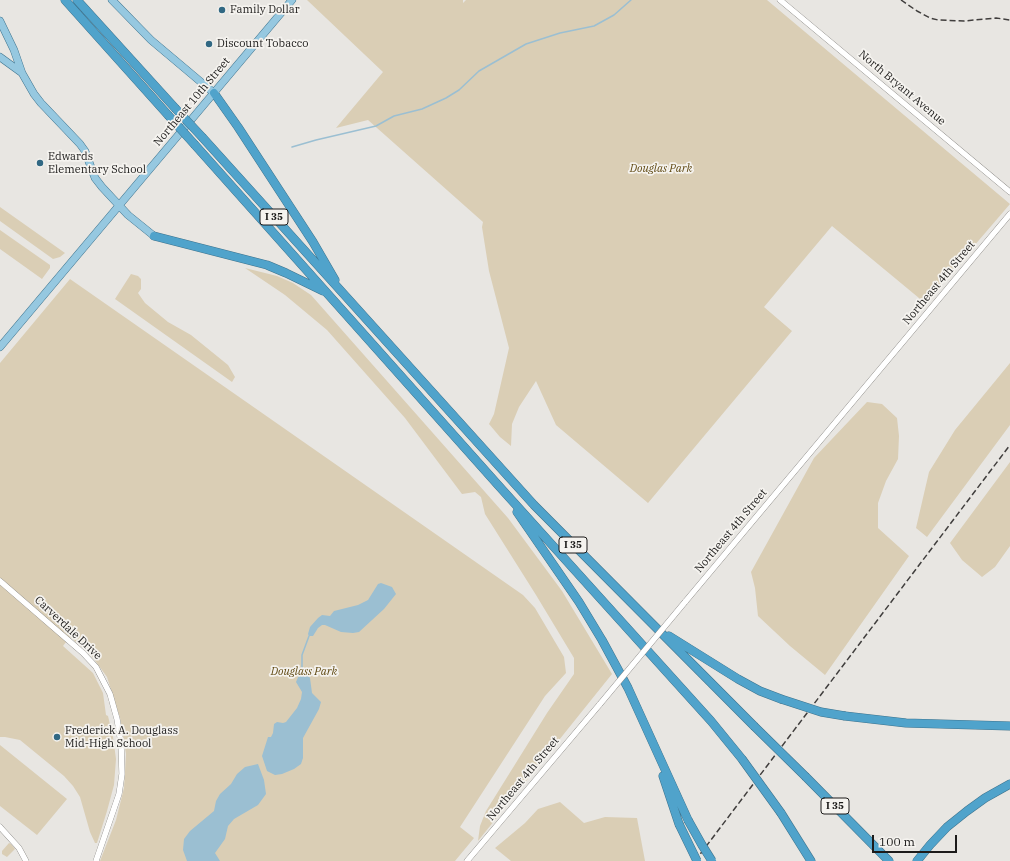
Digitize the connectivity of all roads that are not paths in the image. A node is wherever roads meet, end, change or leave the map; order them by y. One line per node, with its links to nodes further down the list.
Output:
1 (65, 0): 14 (highway, I 35, bridge)
2 (77, 0): 15 (highway, I 35, bridge)
3 (112, 0): 9 (main road)
4 (292, 0): 9 (main road, Northeast 10th Street)
5 (780, 0): 10 (street, North Bryant Avenue)
6 (0, 21): 8 (main road)
7 (0, 57): 8 (main road)
8 (22, 73): 11 (main road)
9 (214, 93): 11 (main road, Northeast 10th Street); 15 (highway)
10 (1010, 192)
11 (120, 206): 13 (main road); 16 (main road, Northeast 10th Street)
12 (1010, 214): 26 (street, Northeast 4th Street, bridge)
13 (154, 236): 14 (highway)
14 (327, 293): 17 (highway, I 35)
15 (345, 296): 19 (highway, I 35)
16 (0, 347)
17 (498, 485): 21 (highway); 29 (highway, I 35, bridge)
18 (0, 581): 25 (street, Carverdale Drive)
19 (653, 625): 20 (highway, bridge); 30 (highway, I 35, bridge)
20 (1010, 726)
21 (649, 736): 27 (highway, bridge); 28 (highway, bridge)
22 (1010, 784): 31 (highway)
23 (0, 827): 24 (street)
24 (26, 861)
25 (96, 861)
26 (467, 861)
27 (697, 861)
28 (712, 861)
29 (811, 861)
30 (889, 861)
31 (917, 861)

